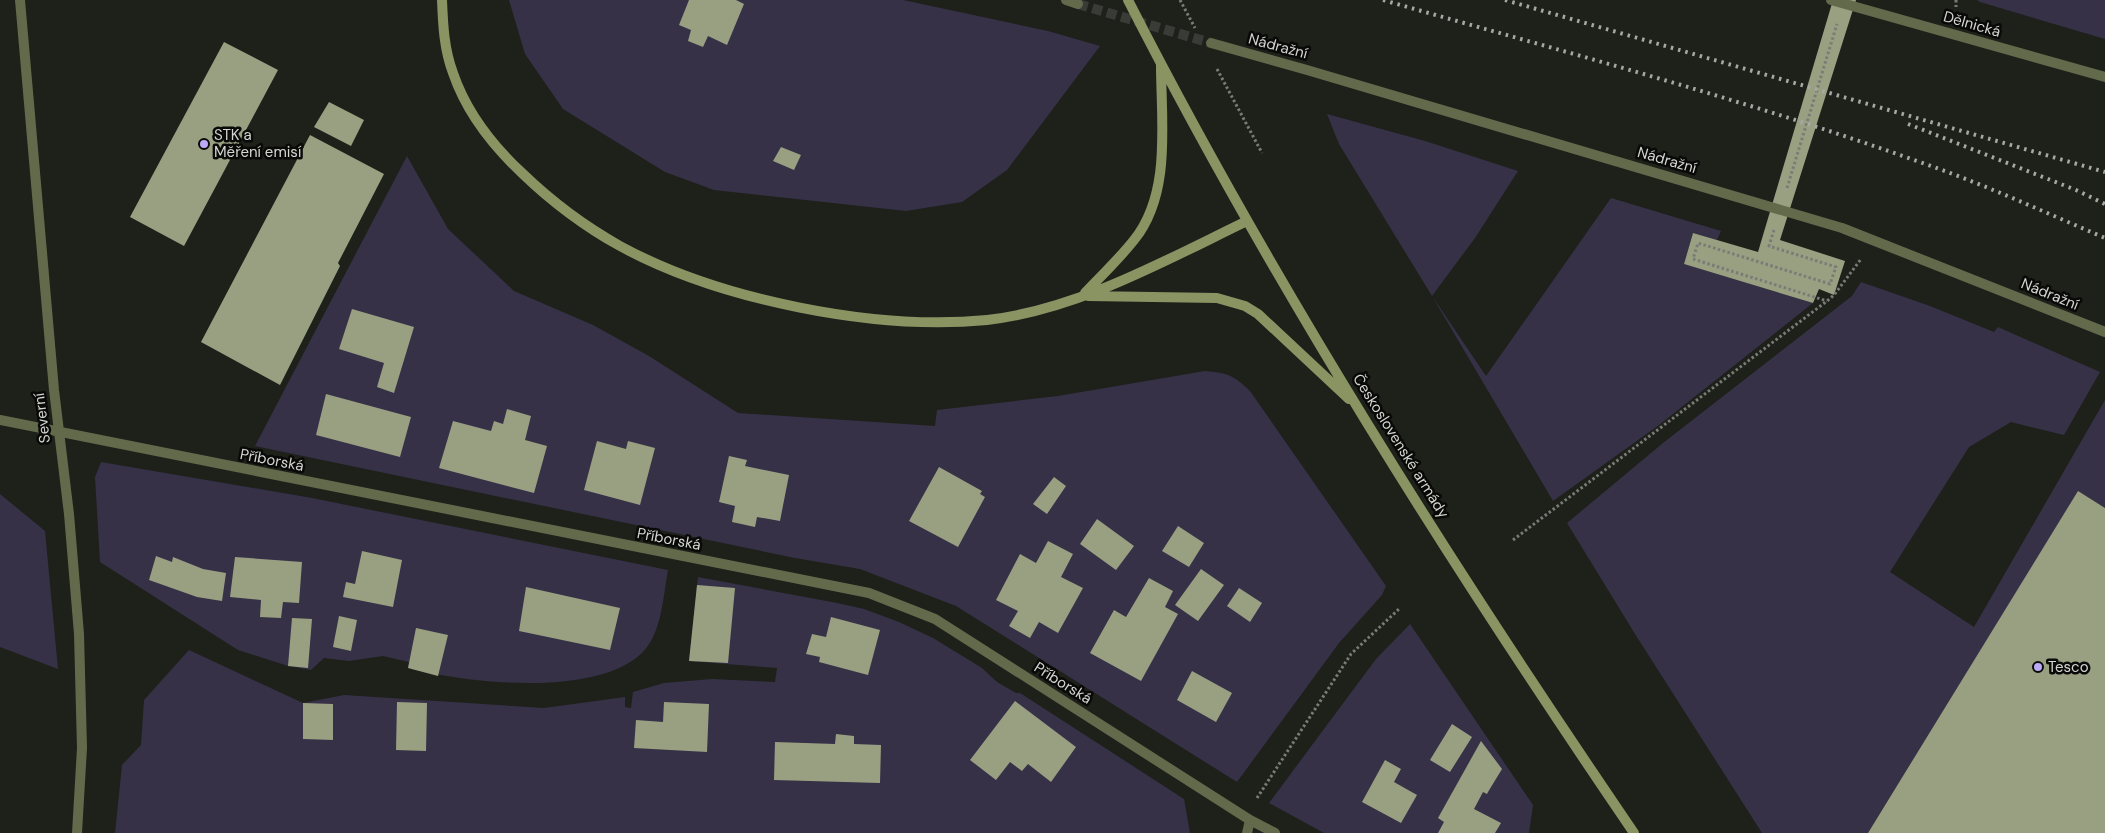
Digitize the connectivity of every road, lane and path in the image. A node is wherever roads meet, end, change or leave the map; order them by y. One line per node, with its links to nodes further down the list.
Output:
1 (20, 0): 24 (street, Severní)
2 (442, 0): 19 (main road)
3 (1066, 0): 7 (street)
4 (1128, 0): 11 (main road, Československé armády)
5 (1831, 0): 12 (street, Dělnická)
6 (1956, 0): 8 (path)
7 (1078, 4)
8 (1956, 7)
9 (1839, 19): 15 (path)
10 (1211, 43): 21 (street, Nádražní)
11 (1161, 64): 16 (main road, Československé armády); 19 (main road)
12 (2105, 77)
13 (1225, 84): 14 (path)
14 (1262, 153)
15 (1786, 189)
16 (1247, 221): 19 (main road); 22 (main road, Československé armády)
17 (1774, 227): 20 (path)
18 (1860, 259): 20 (path)
19 (1082, 296): 22 (main road)
20 (1827, 301): 25 (path)
21 (2105, 332)
22 (1359, 408): 31 (main road, Československé armády)
23 (0, 420): 24 (street, Příborská)
24 (59, 433): 27 (street, Příborská); 28 (street, Severní)
25 (1514, 540)
26 (1399, 608): 27 (path)
27 (1250, 820): 29 (street); 30 (street, Příborská)
28 (77, 833)
29 (1247, 833)
30 (1275, 833)
31 (1634, 833)

